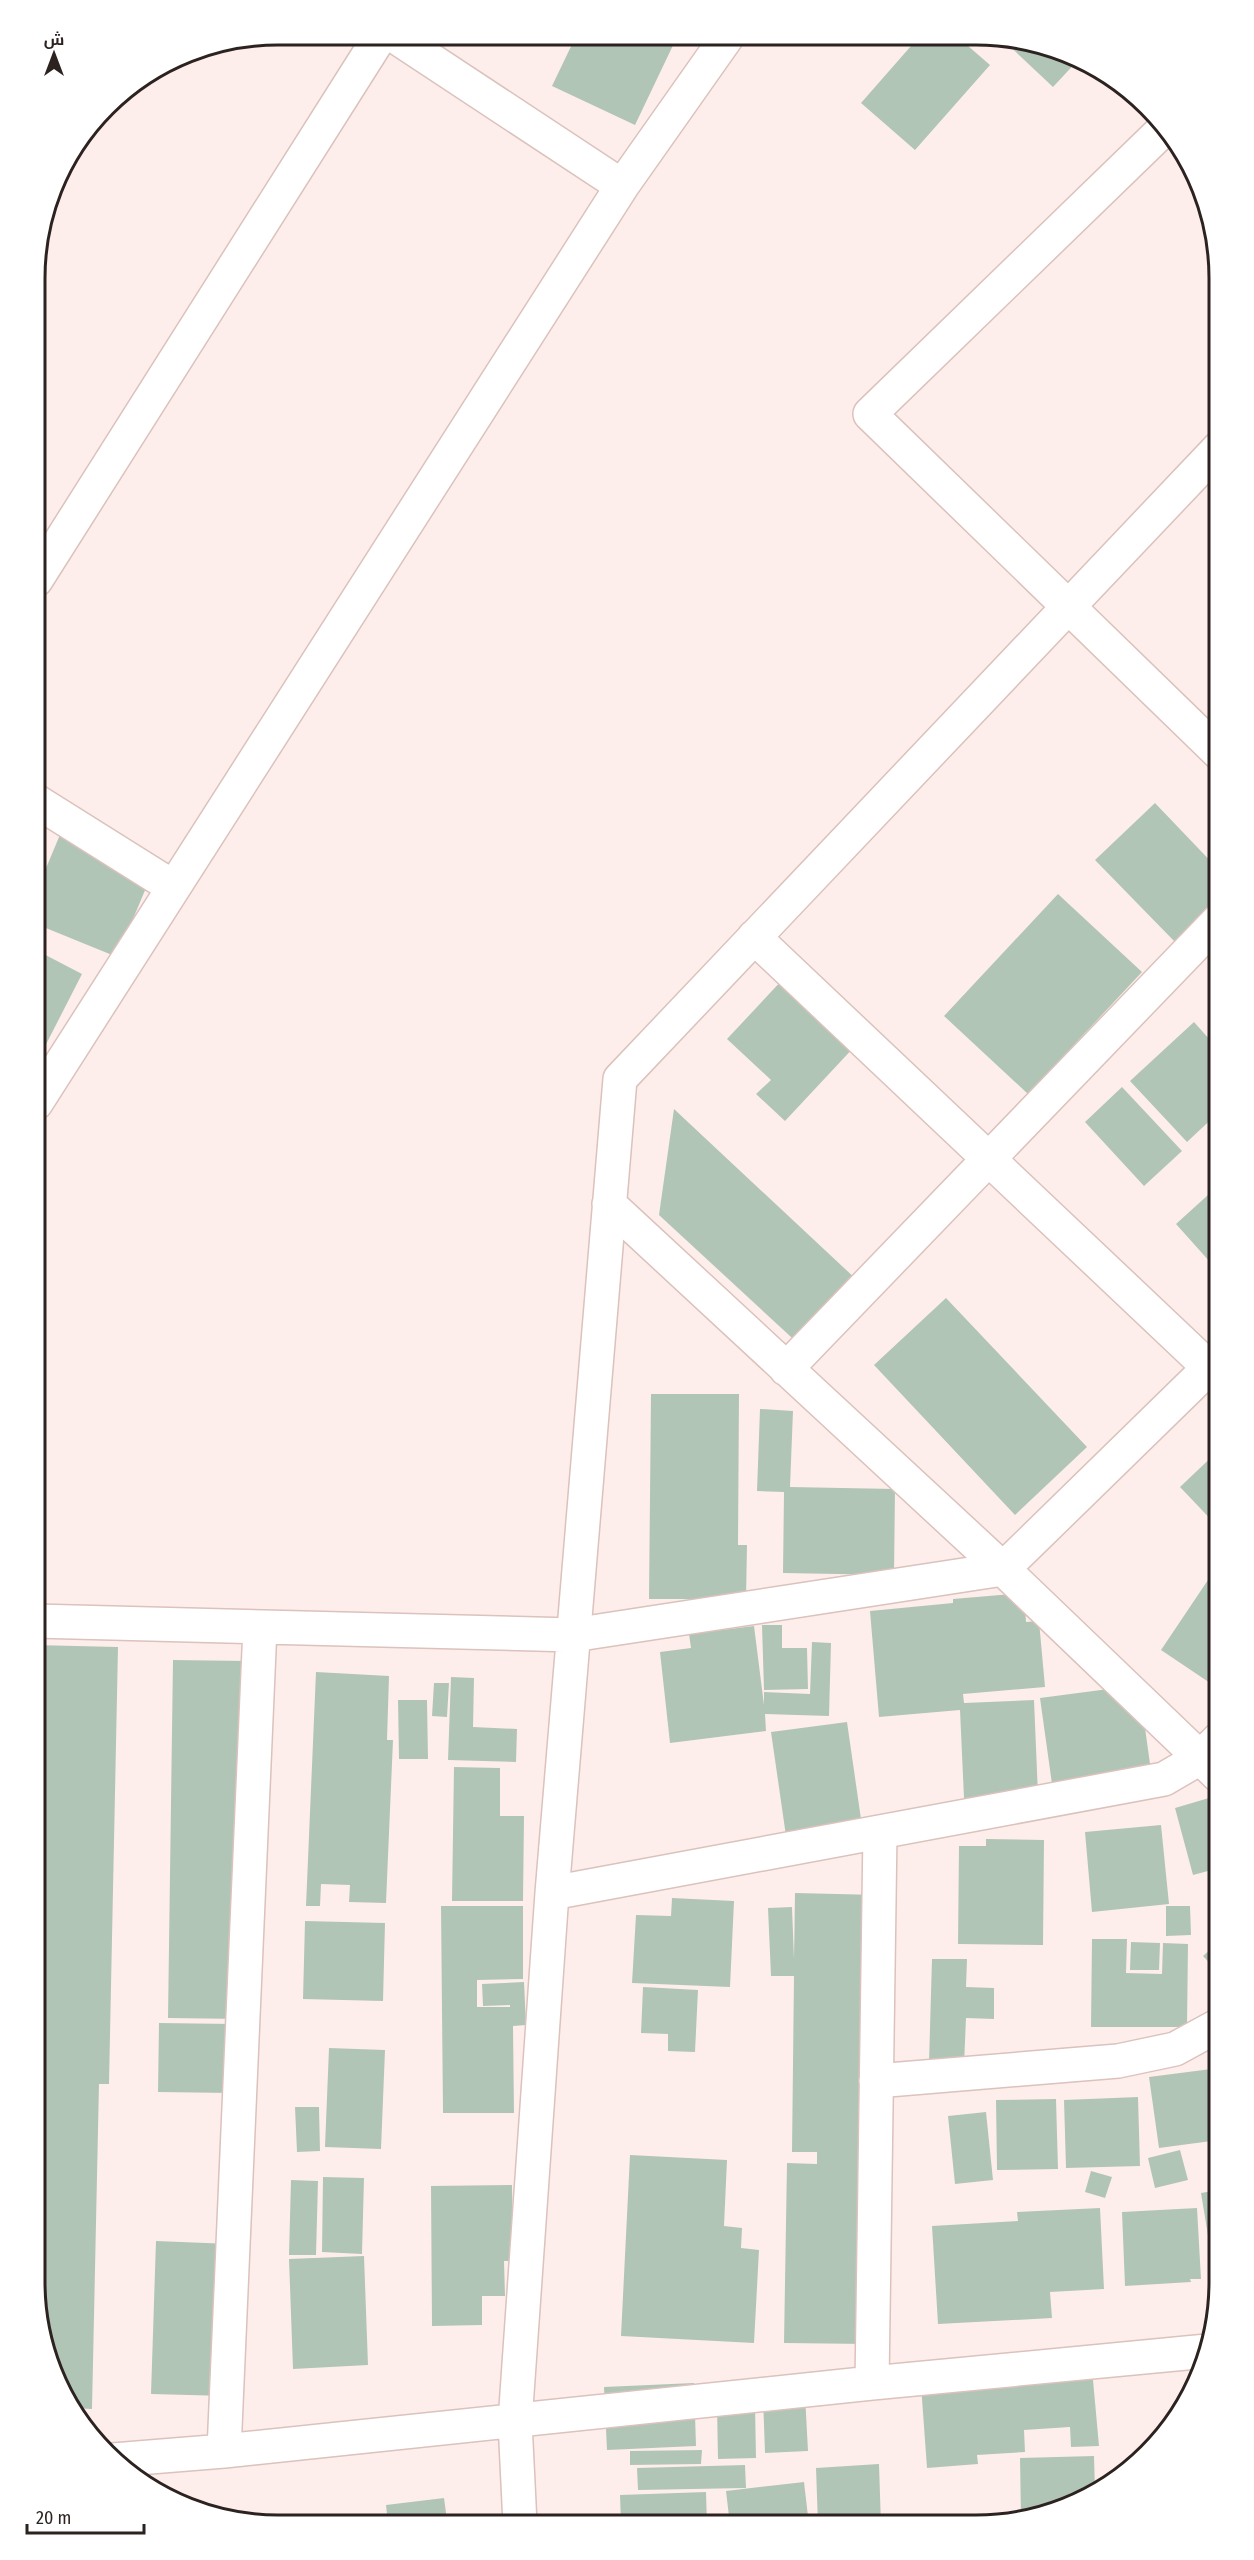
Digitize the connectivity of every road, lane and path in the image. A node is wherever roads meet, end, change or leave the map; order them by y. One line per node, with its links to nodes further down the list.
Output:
1 (375, 45): 7 (street)
2 (408, 45): 5 (street)
3 (721, 45): 5 (street)
4 (1159, 134): 8 (street)
5 (622, 186): 11 (street)
6 (1209, 460): 8 (street)
7 (45, 566)
8 (1068, 607): 9 (street); 13 (street)
9 (1209, 743)
10 (45, 807): 11 (street)
11 (172, 887): 14 (street)
12 (1209, 930): 15 (street)
13 (754, 937): 15 (street); 16 (street)
14 (45, 1089)
15 (990, 1158): 17 (street); 18 (street)
16 (609, 1204): 18 (street); 23 (street)
17 (1209, 1361)
18 (786, 1369): 20 (street)
19 (1209, 1375): 20 (street)
20 (1003, 1569): 23 (street); 24 (street)
21 (45, 1621): 22 (street)
22 (260, 1627): 23 (street); 33 (street)
23 (573, 1635): 27 (street)
24 (1209, 1754)
25 (1209, 1760): 26 (street)
26 (880, 1832): 27 (street); 29 (street)
27 (552, 1893): 32 (street)
28 (1209, 2030): 29 (street)
29 (876, 2081): 31 (street)
30 (1198, 2352): 31 (street)
31 (872, 2384): 32 (street)
32 (515, 2422): 33 (street); 35 (street)
33 (224, 2451): 34 (street)
34 (126, 2459)
35 (520, 2515)

